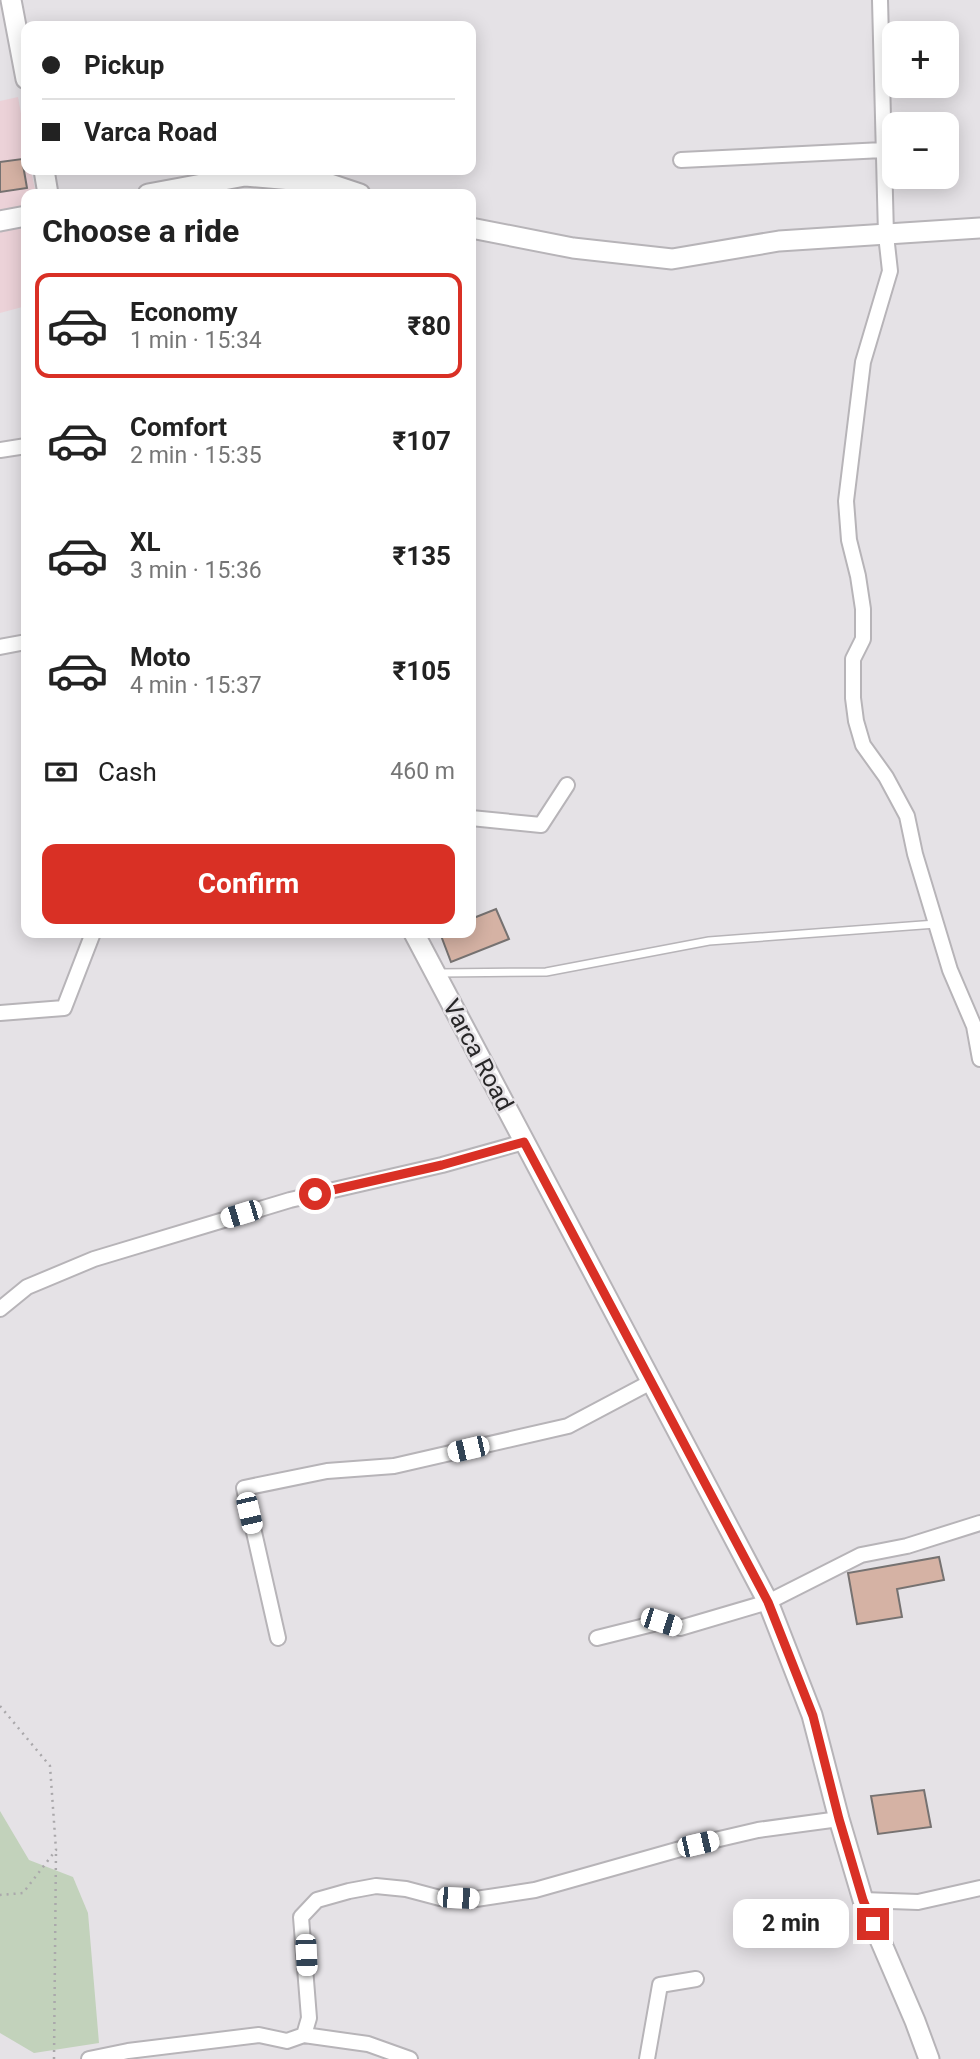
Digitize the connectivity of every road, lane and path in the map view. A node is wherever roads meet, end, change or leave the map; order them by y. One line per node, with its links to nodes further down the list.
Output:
1 (11, 0): 3 (main road)
2 (880, 0): 4 (street)
3 (21, 53)
4 (882, 112)
5 (882, 150): 6 (street)
6 (681, 160)
7 (175, 189): 8 (main road)
8 (345, 189)
9 (884, 189): 14 (street)
10 (21, 217): 11 (main road)
11 (0, 221)
12 (980, 228): 14 (main road)
13 (476, 229): 14 (main road)
14 (886, 235): 21 (street)
15 (21, 447): 16 (street)
16 (0, 450)
17 (21, 643): 18 (street)
18 (0, 647)
19 (567, 786): 20 (street)
20 (476, 818)
21 (936, 923): 24 (lane); 26 (street)
22 (91, 938): 25 (street)
23 (417, 938): 24 (main road, Varca Road)
24 (435, 974): 27 (main road, Varca Road)
25 (0, 1013)
26 (980, 1059)
27 (524, 1142): 28 (street); 29 (main road, Varca Road)
28 (0, 1309)
29 (650, 1382): 31 (main road, Varca Road); 32 (street)
30 (980, 1523): 31 (street)
31 (768, 1602): 33 (street); 35 (main road, Varca Road)
32 (278, 1638)
33 (597, 1638)
34 (0, 1706): 36 (path)
35 (839, 1819): 39 (main road, Varca Road); 41 (street)
36 (56, 1850): 38 (path); 42 (path)
37 (980, 1888): 39 (street)
38 (0, 1895)
39 (863, 1900): 46 (main road, Varca Road)
40 (695, 1979): 45 (street)
41 (304, 2035): 43 (street); 44 (street)
42 (54, 2059)
43 (89, 2059)
44 (410, 2059)
45 (647, 2059)
46 (929, 2059)

